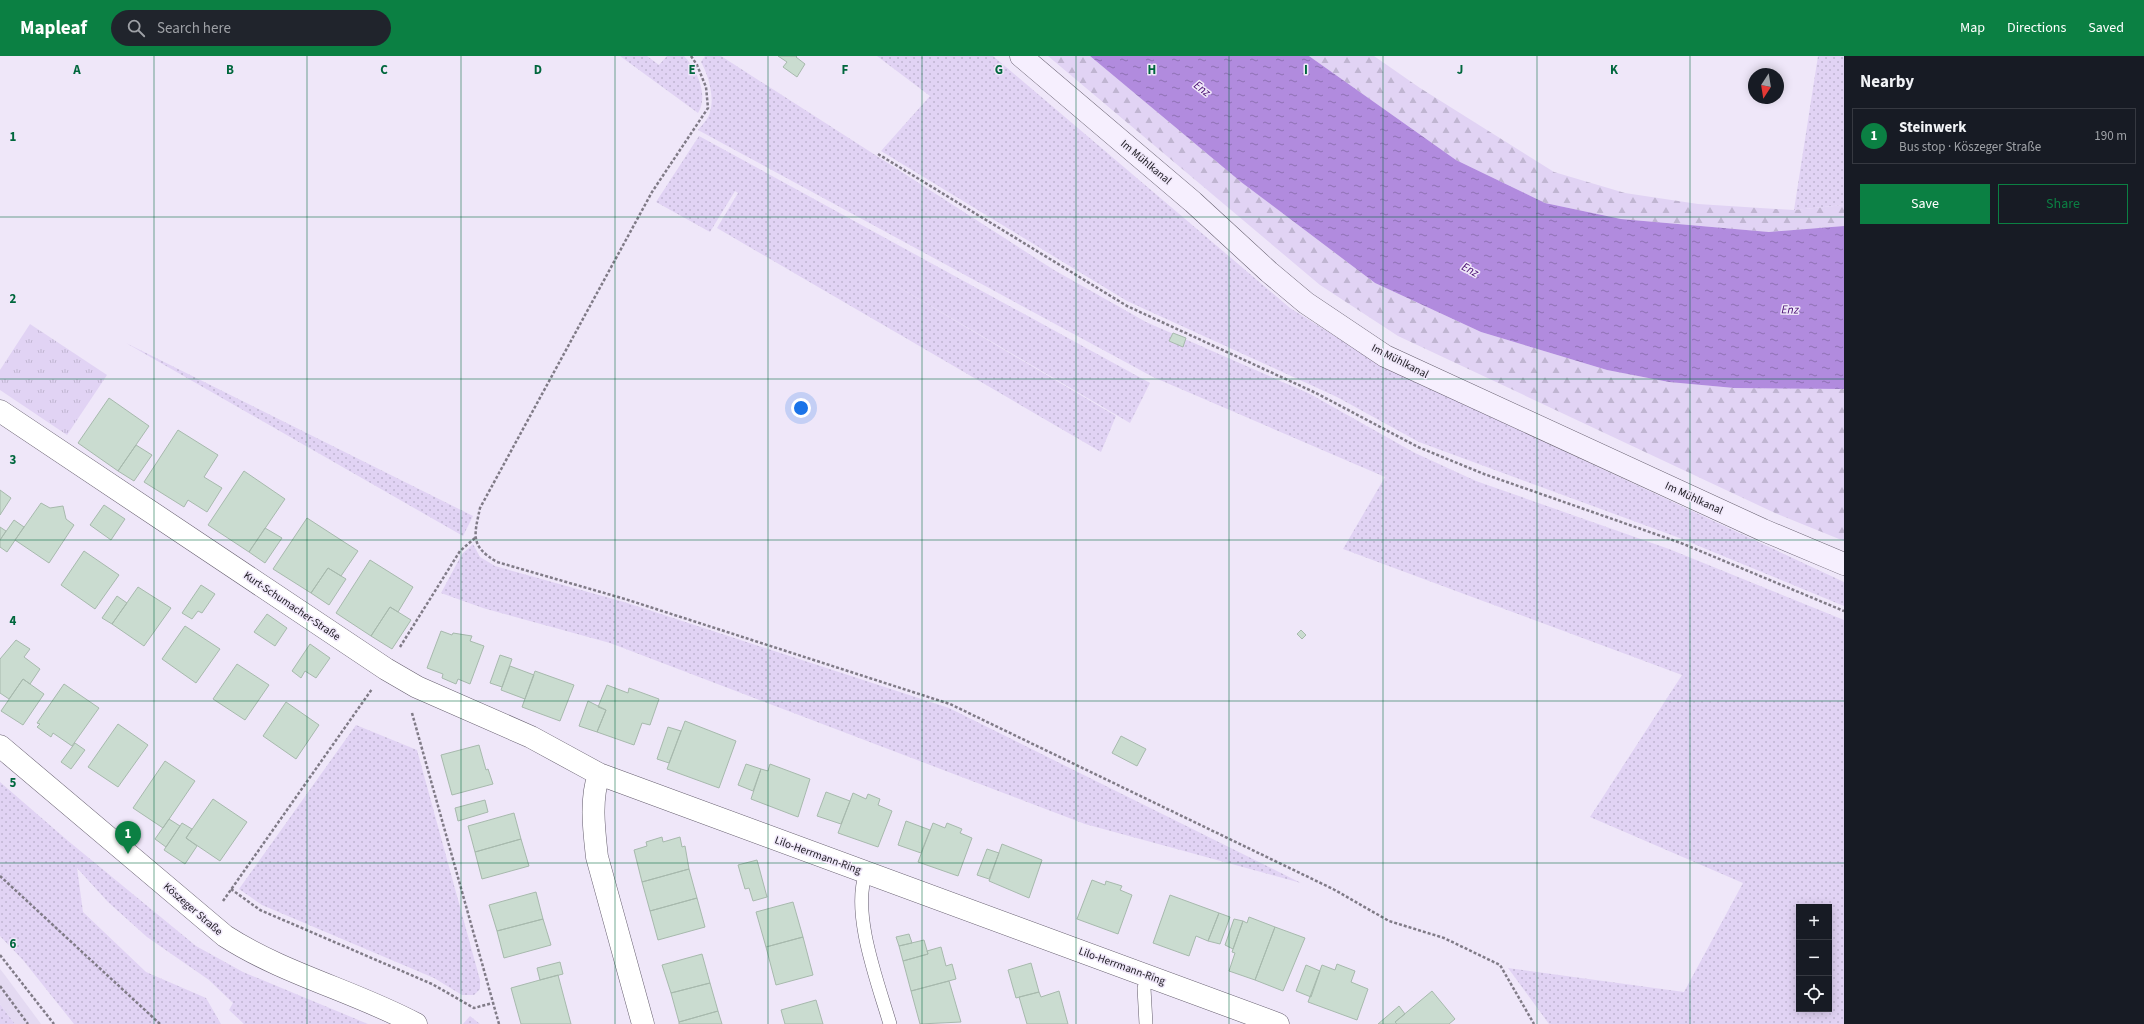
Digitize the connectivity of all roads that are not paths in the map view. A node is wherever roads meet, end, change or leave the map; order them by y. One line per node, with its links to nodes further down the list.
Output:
1 (1021, 56): 3 (street, Im Mühlkanal)
2 (0, 411): 5 (street, Kurt-Schumacher-Straße)
3 (1844, 564)
4 (0, 746): 8 (street, Köszeger Straße)
5 (599, 774): 6 (street, Lilo-Herrmann-Ring); 9 (street)
6 (866, 873): 7 (street, Lilo-Herrmann-Ring); 10 (lane)
7 (1149, 976): 11 (lane); 12 (street, Lilo-Herrmann-Ring)
8 (416, 1024)
9 (643, 1024)
10 (890, 1024)
11 (1146, 1024)
12 (1278, 1024)

